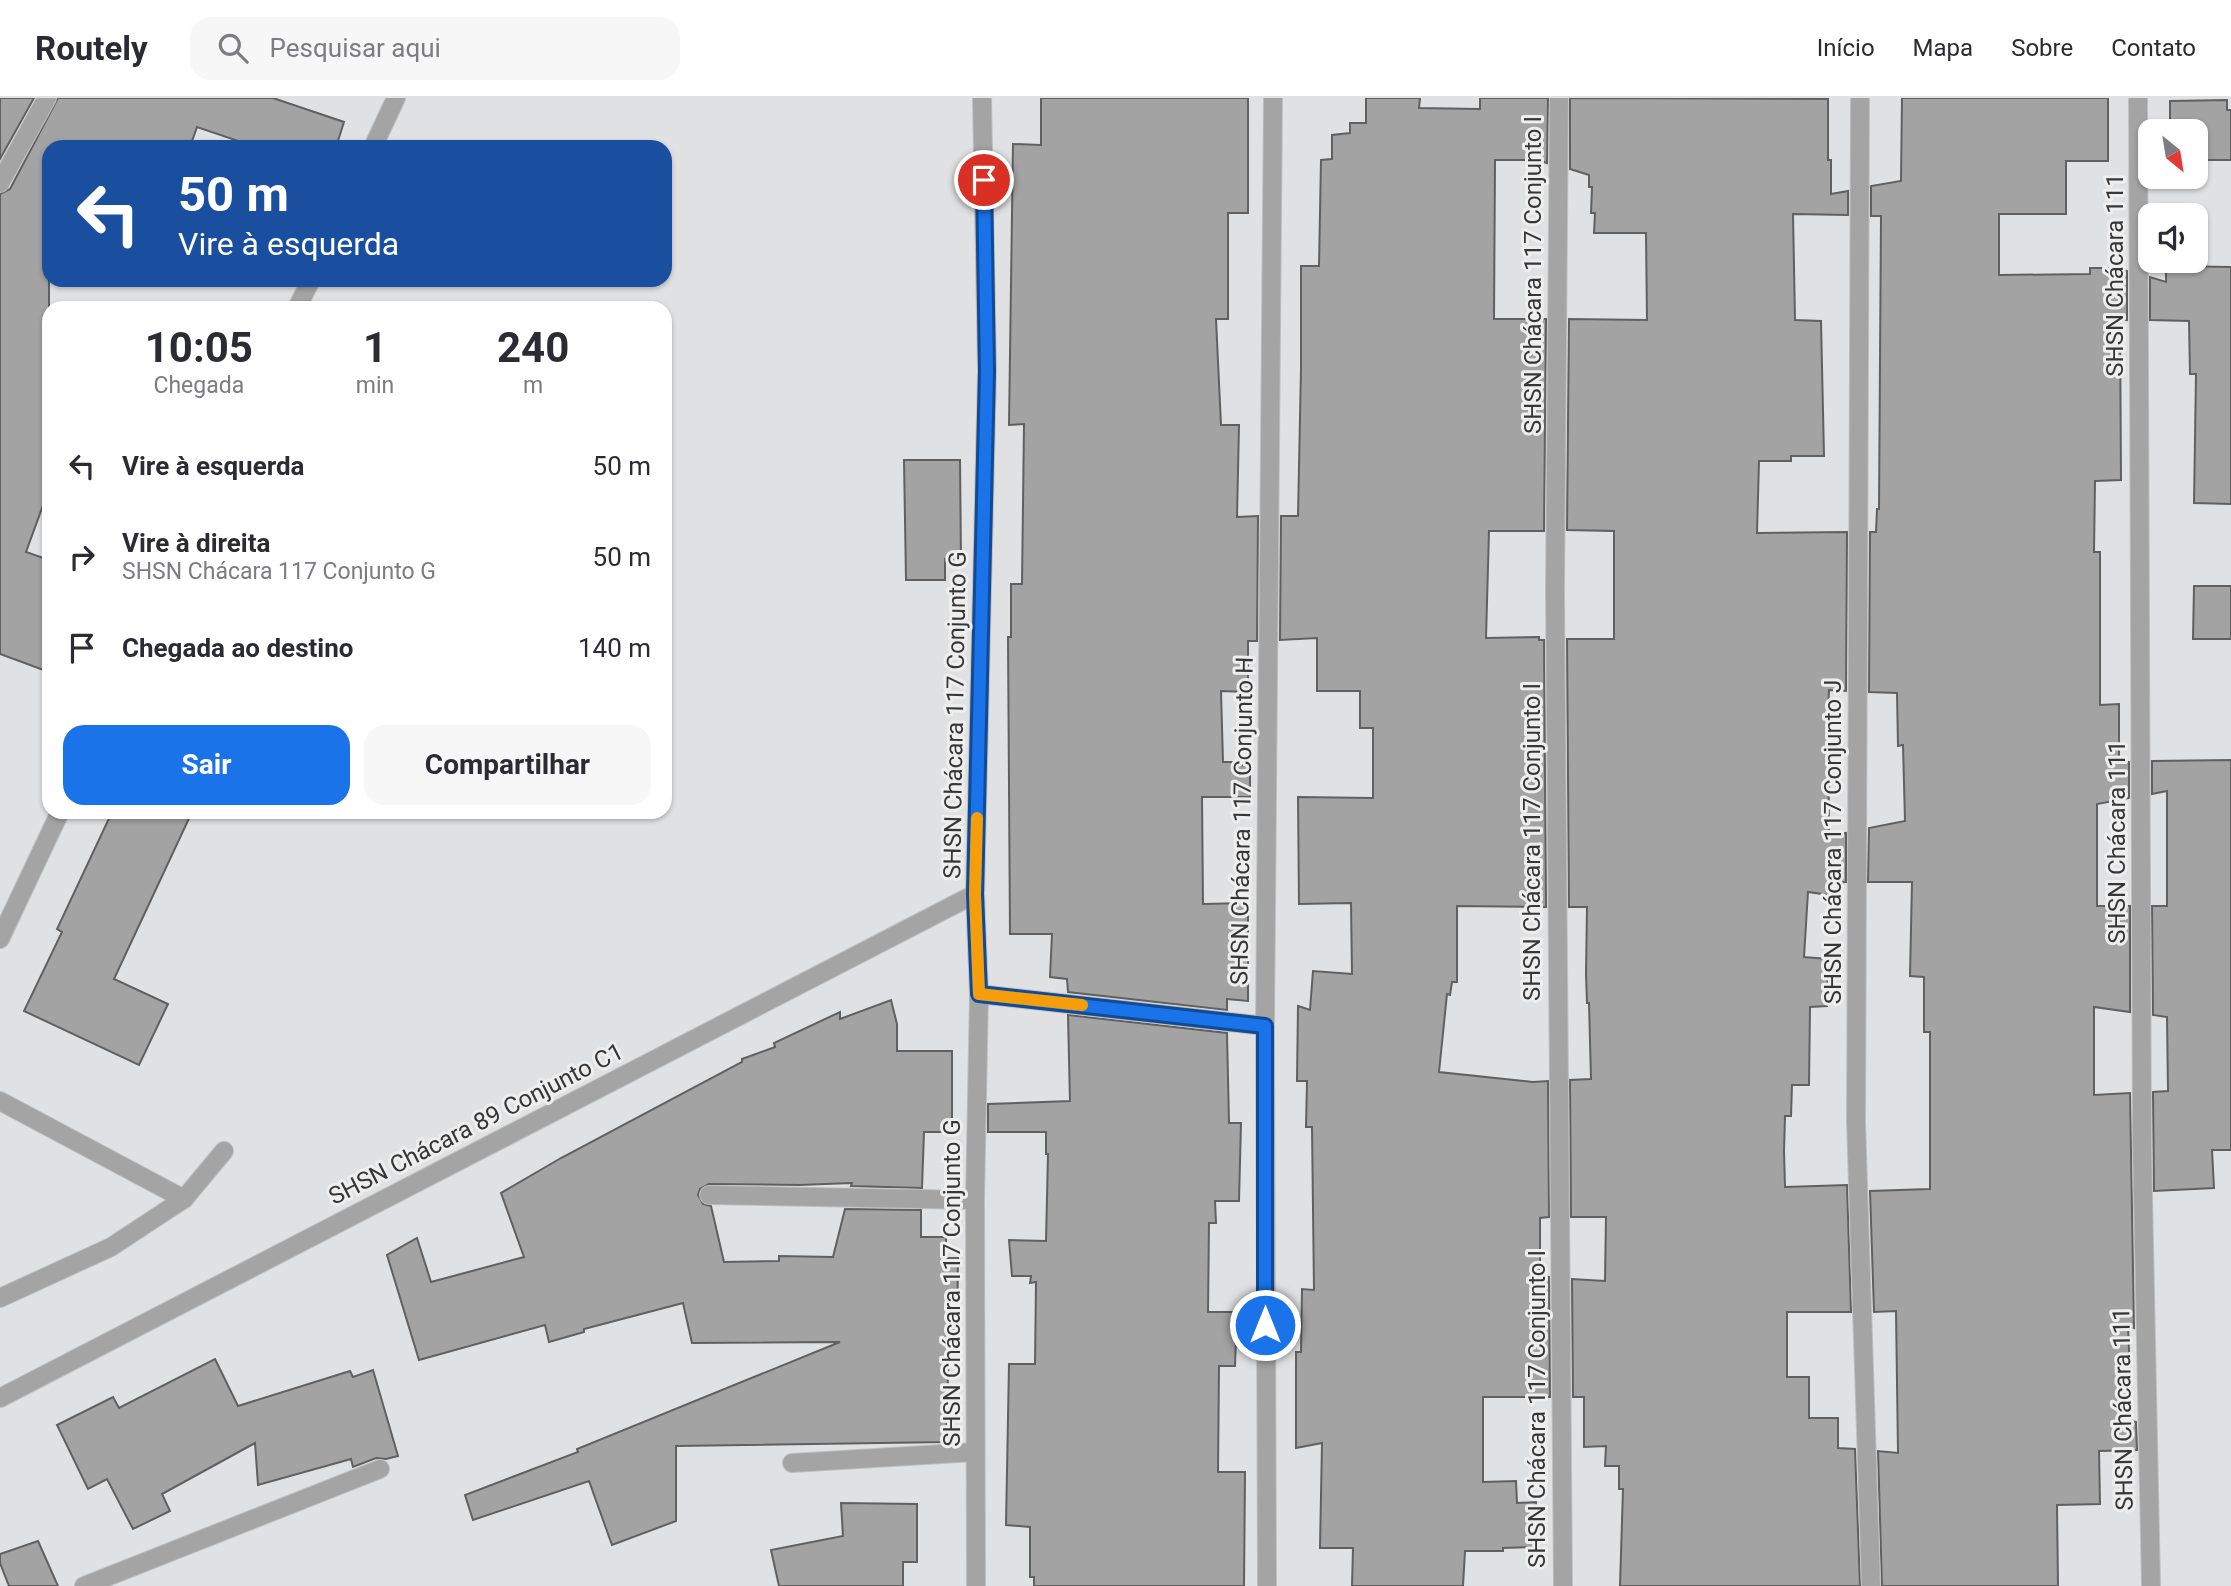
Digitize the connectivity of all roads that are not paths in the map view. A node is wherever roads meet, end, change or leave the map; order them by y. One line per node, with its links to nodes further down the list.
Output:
1 (47, 98): 9 (street)
2 (396, 98): 8 (street)
3 (982, 98): 11 (street, SHSN Chácara 117 Conjunto G)
4 (1273, 98): 14 (street, SHSN Chácara 117 Conjunto H)
5 (1559, 98): 28 (street, SHSN Chácara 117 Conjunto I)
6 (1860, 98): 29 (street, SHSN Chácara 117 Conjunto J)
7 (2138, 98): 30 (street, SHSN Chácara 111)
8 (376, 140)
9 (0, 183)
10 (57, 819): 12 (street)
11 (975, 894): 13 (street, SHSN Chácara 117 Conjunto G); 21 (street, SHSN Chácara 89 Conjunto C1)
12 (0, 939)
13 (979, 994): 14 (street); 19 (street, SHSN Chácara 117 Conjunto G)
14 (1265, 1026): 27 (street, SHSN Chácara 117 Conjunto H)
15 (0, 1101): 18 (street)
16 (224, 1151): 18 (street)
17 (709, 1195): 19 (street)
18 (184, 1199): 20 (street)
19 (975, 1200): 22 (street, SHSN Chácara 117 Conjunto G)
20 (0, 1298)
21 (0, 1398)
22 (975, 1452): 23 (street); 26 (street, SHSN Chácara 117 Conjunto G)
23 (792, 1462)
24 (380, 1469): 25 (street)
25 (84, 1586)
26 (976, 1586)
27 (1266, 1586)
28 (1563, 1586)
29 (1871, 1586)
30 (2151, 1586)

